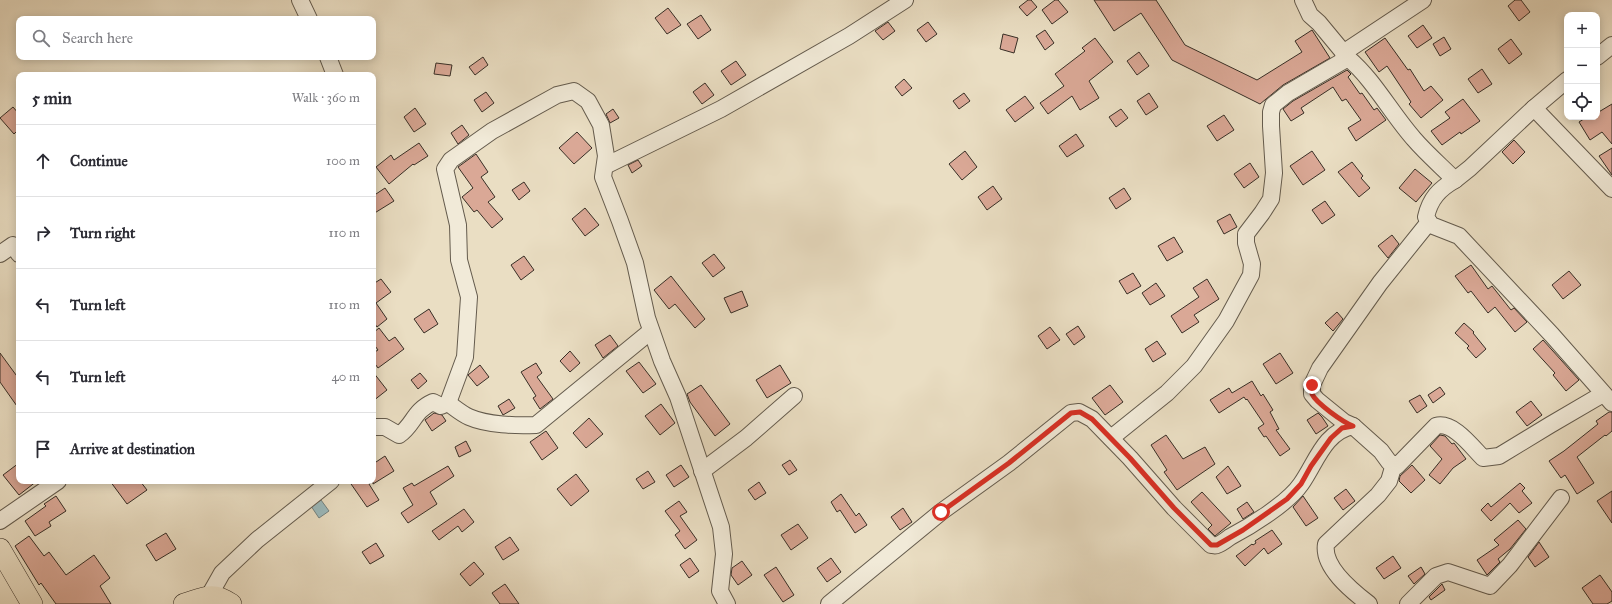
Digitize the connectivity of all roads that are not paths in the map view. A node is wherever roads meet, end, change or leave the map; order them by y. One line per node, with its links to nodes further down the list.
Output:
1 (300, 0): 5 (street)
2 (905, 0): 13 (street)
3 (1303, 0): 7 (street)
4 (1423, 0): 7 (street)
5 (308, 16)
6 (1612, 45): 8 (street)
7 (1346, 55): 14 (street); 25 (street)
8 (1600, 55)
9 (329, 60): 10 (street)
10 (334, 72)
11 (1564, 83): 12 (street)
12 (1534, 108): 14 (street); 15 (street)
13 (605, 166): 19 (street); 22 (street)
14 (1455, 180): 16 (street)
15 (1612, 189)
16 (1429, 222): 21 (street); 23 (street)
17 (16, 250): 18 (street)
18 (0, 254)
19 (651, 331): 22 (street); 27 (street)
20 (794, 396): 27 (street)
21 (1608, 399): 26 (street)
22 (448, 403): 24 (street)
23 (1353, 426): 25 (street); 26 (street)
24 (376, 427)
25 (1111, 438): 38 (street)
26 (1394, 464): 39 (street)
27 (702, 471): 37 (street)
28 (54, 484): 31 (street)
29 (327, 484): 33 (street)
30 (1561, 498): 40 (street)
31 (0, 521)
32 (0, 549): 34 (main road)
33 (209, 596): 35 (main road); 36 (main road)
34 (32, 604)
35 (184, 604)
36 (232, 604)
37 (727, 604)
38 (829, 604)
39 (1368, 604)
40 (1408, 604)

